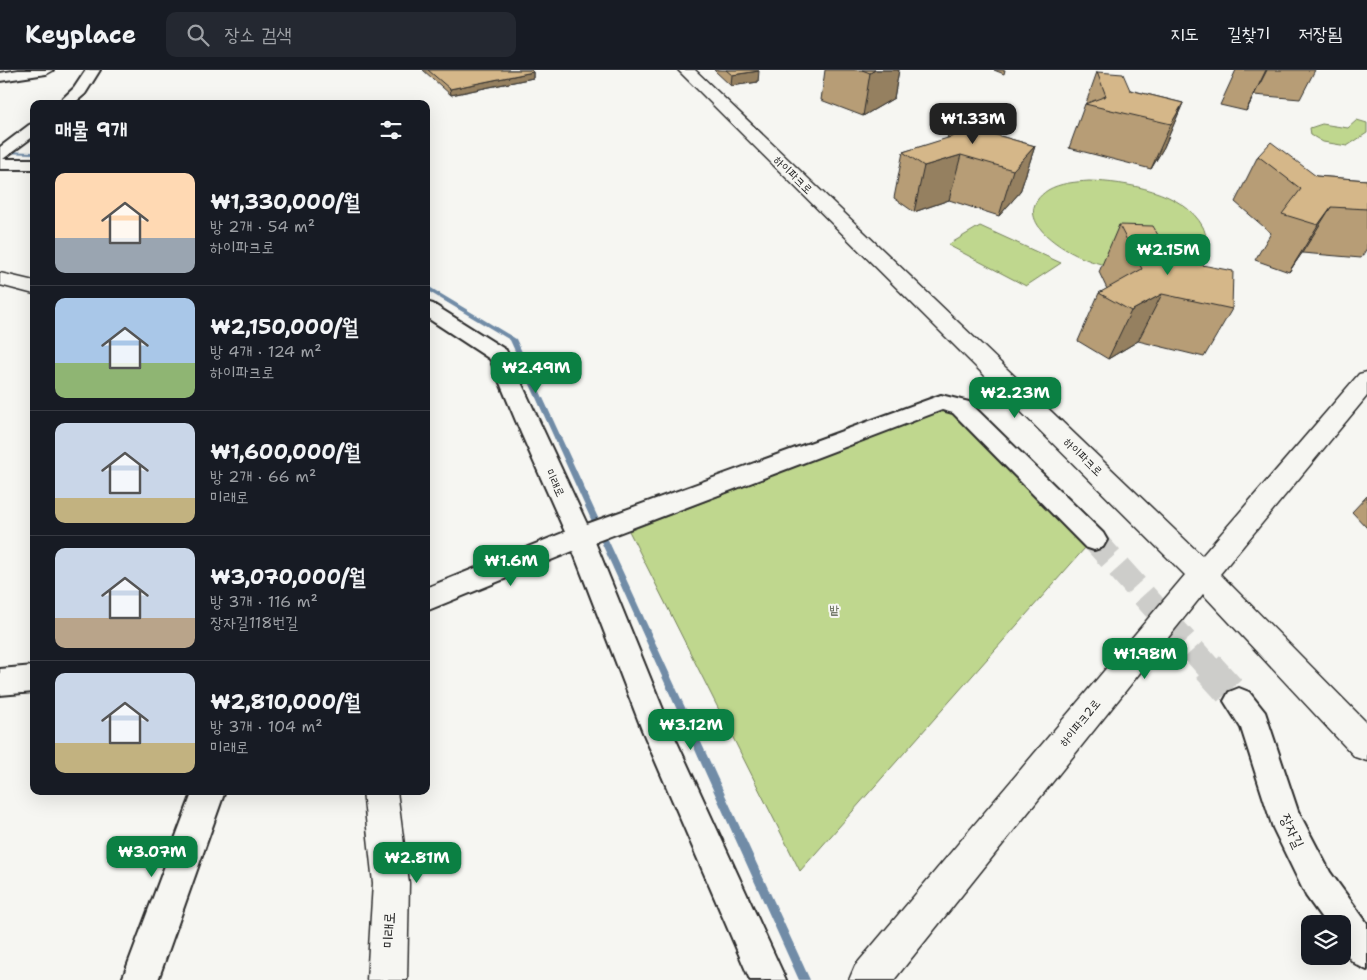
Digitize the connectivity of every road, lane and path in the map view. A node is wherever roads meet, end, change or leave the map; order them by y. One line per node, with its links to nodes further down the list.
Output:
1 (46, 70): 4 (street)
2 (93, 70): 5 (street)
3 (686, 70): 16 (street, 하이파크로)
4 (0, 77)
5 (69, 100)
6 (30, 131): 7 (street)
7 (0, 155)
8 (0, 164): 9 (street)
9 (30, 164)
10 (0, 279): 11 (street)
11 (30, 287)
12 (430, 311): 14 (street, 미래로)
13 (1367, 380): 16 (street, 하이파크2로)
14 (584, 535): 15 (street); 17 (street); 28 (street, 미래로)
15 (1094, 540)
16 (1203, 575): 21 (street, 하이파크로); 25 (street, 하이파크2로)
17 (430, 598)
18 (30, 679): 19 (street)
19 (0, 682)
20 (1239, 701): 24 (street, 장자길)
21 (1367, 746)
22 (208, 795): 26 (street)
23 (380, 795): 27 (street, 미래로)
24 (1367, 952)
25 (880, 967)
26 (140, 980)
27 (388, 980)
28 (768, 980)

